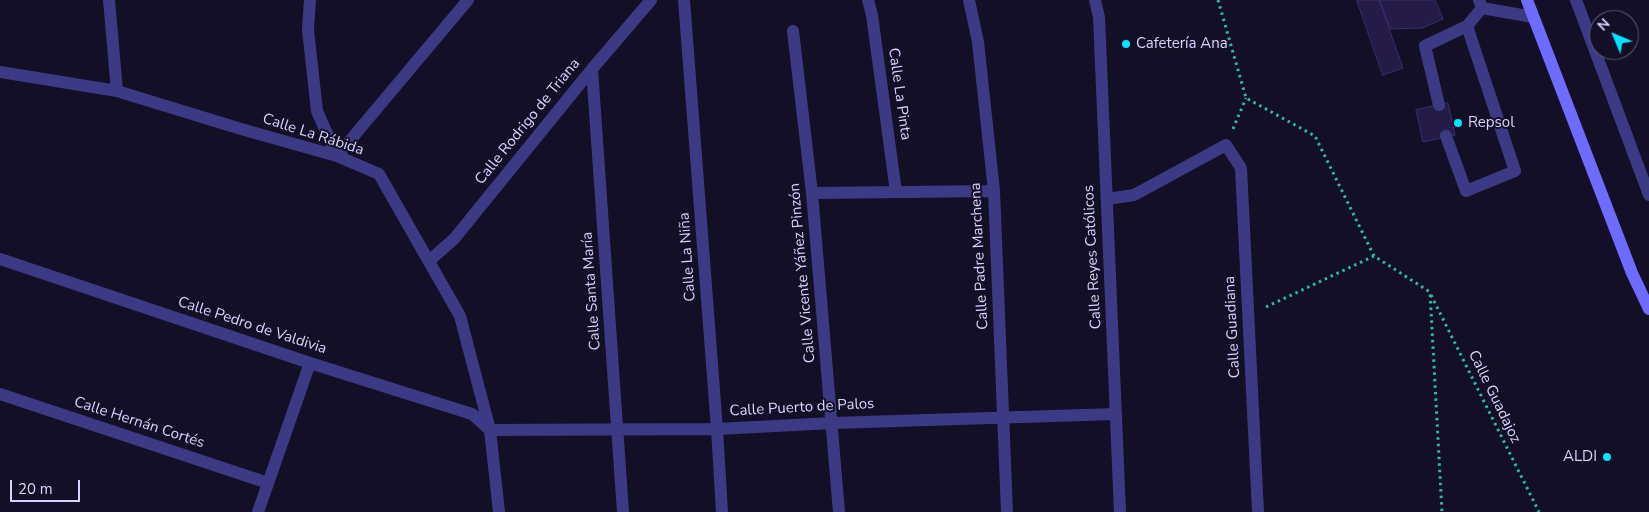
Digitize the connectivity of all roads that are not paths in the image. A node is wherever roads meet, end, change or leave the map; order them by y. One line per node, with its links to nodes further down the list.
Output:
1 (109, 0): 17 (street)
2 (310, 0): 20 (street)
3 (468, 0): 20 (street)
4 (651, 0): 15 (street, Calle Rodrigo de Triana)
5 (684, 0): 35 (street, Calle La Niña)
6 (868, 0): 22 (street, Calle La Pinta)
7 (969, 0): 21 (street, Calle Padre Marchena)
8 (1095, 0): 25 (street, Calle Reyes Católicos)
9 (1527, 0): 12 (street)
10 (1576, 0): 24 (street)
11 (1481, 4): 12 (street); 13 (street)
12 (1533, 17): 28 (street)
13 (1467, 26): 18 (street); 19 (street)
14 (793, 31): 23 (street, Calle Vicente Yáñez Pinzón)
15 (592, 68): 27 (street, Calle Rodrigo de Triana); 34 (street, Calle Santa María)
16 (0, 72): 17 (street, Calle La Rábida)
17 (117, 91): 20 (street, Calle La Rábida)
18 (1439, 105)
19 (1446, 136)
20 (337, 156): 27 (street, Calle La Rábida)
21 (994, 191): 22 (street); 32 (street, Calle Padre Marchena)
22 (896, 192): 23 (street)
23 (812, 193): 33 (street, Calle Vicente Yáñez Pinzón)
24 (1649, 195)
25 (1107, 199): 31 (street, Calle Reyes Católicos); 45 (street, Calle Guadiana)
26 (0, 259): 29 (street, Calle Pedro de Valdivia)
27 (429, 261): 36 (street, Calle La Rábida)
28 (1649, 309)
29 (310, 363): 36 (street, Calle Pedro de Valdivia); 37 (street)
30 (0, 394): 37 (street, Calle Hernán Cortés)
31 (1116, 414): 32 (street, Calle Puerto de Palos); 44 (street, Calle Reyes Católicos)
32 (1004, 417): 33 (street, Calle Puerto de Palos); 43 (street, Calle Padre Marchena)
33 (832, 423): 35 (street, Calle Puerto de Palos); 42 (street, Calle Vicente Yáñez Pinzón)
34 (618, 428): 35 (street, Calle Puerto de Palos); 36 (street, Calle Puerto de Palos); 40 (street, Calle Santa María)
35 (717, 428): 41 (street, Calle La Niña)
36 (490, 430): 39 (street, Calle La Rábida)
37 (268, 483): 38 (street)
38 (258, 512)
39 (500, 512)
40 (622, 512)
41 (722, 512)
42 (839, 512)
43 (1007, 512)
44 (1120, 512)
45 (1258, 512)

